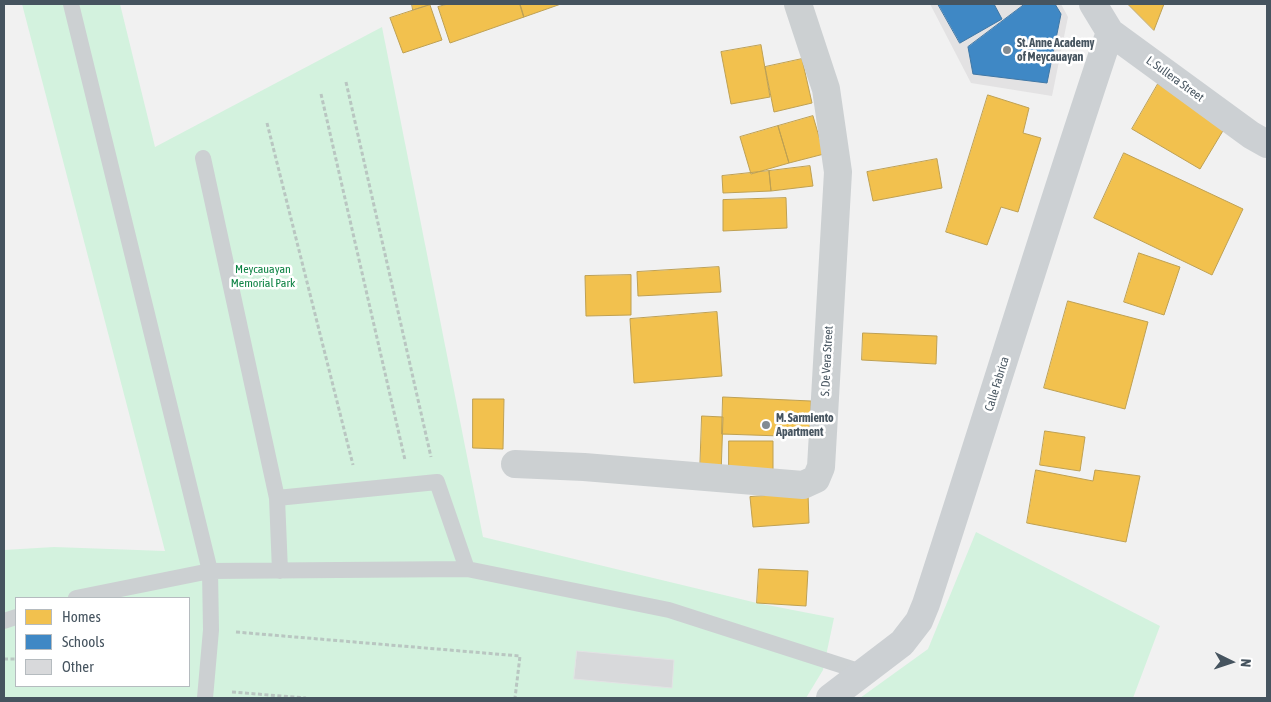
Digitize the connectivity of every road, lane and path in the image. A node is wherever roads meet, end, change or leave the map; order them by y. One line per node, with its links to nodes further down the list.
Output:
1 (71, 4): 16 (lane)
2 (798, 4): 10 (street, S. De Vera Street)
3 (1093, 4): 4 (street, L. Sullera Street)
4 (1110, 32): 8 (street, L. Sullera Street); 20 (street, Calle Fabrica)
5 (346, 82): 11 (path)
6 (320, 94): 12 (path)
7 (267, 123): 13 (path)
8 (1267, 144)
9 (203, 158): 14 (lane)
10 (515, 464)
11 (437, 482): 12 (lane); 15 (lane)
12 (411, 485): 13 (lane)
13 (360, 490): 14 (lane)
14 (277, 498): 17 (lane)
15 (467, 569): 17 (lane); 20 (lane)
16 (210, 571): 17 (lane); 18 (lane); 19 (lane)
17 (280, 571)
18 (81, 597)
19 (211, 630): 21 (lane); 23 (path)
20 (864, 673): 24 (street, Calle Fabrica)
21 (206, 694): 22 (path)
22 (306, 698)
23 (516, 698)
24 (830, 698)

